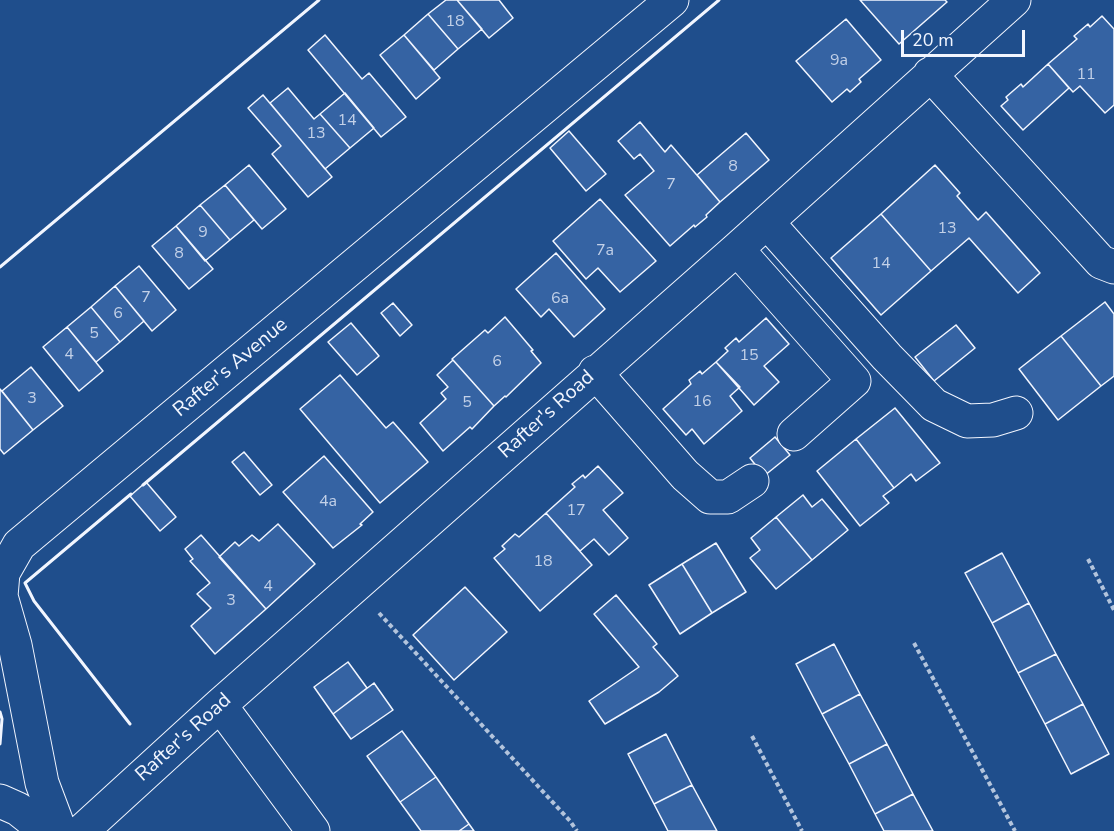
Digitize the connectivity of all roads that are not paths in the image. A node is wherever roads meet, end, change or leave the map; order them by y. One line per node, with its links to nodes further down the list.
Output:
1 (672, 0): 14 (street, Rafter's Avenue)
2 (1014, 0): 3 (street, Rafter's Road)
3 (930, 74): 4 (street, Rafter's Road); 6 (street)
4 (766, 222): 5 (street, Rafter's Road); 8 (street)
5 (737, 249): 7 (street, Rafter's Road); 9 (street)
6 (1114, 267)
7 (595, 372): 10 (street); 11 (street, Rafter's Road)
8 (1016, 413)
9 (794, 434)
10 (752, 481)
11 (220, 705): 15 (street, Rafter's Road); 16 (street)
12 (0, 801): 13 (street)
13 (46, 831)
14 (60, 831)
15 (82, 831)
16 (313, 831)

